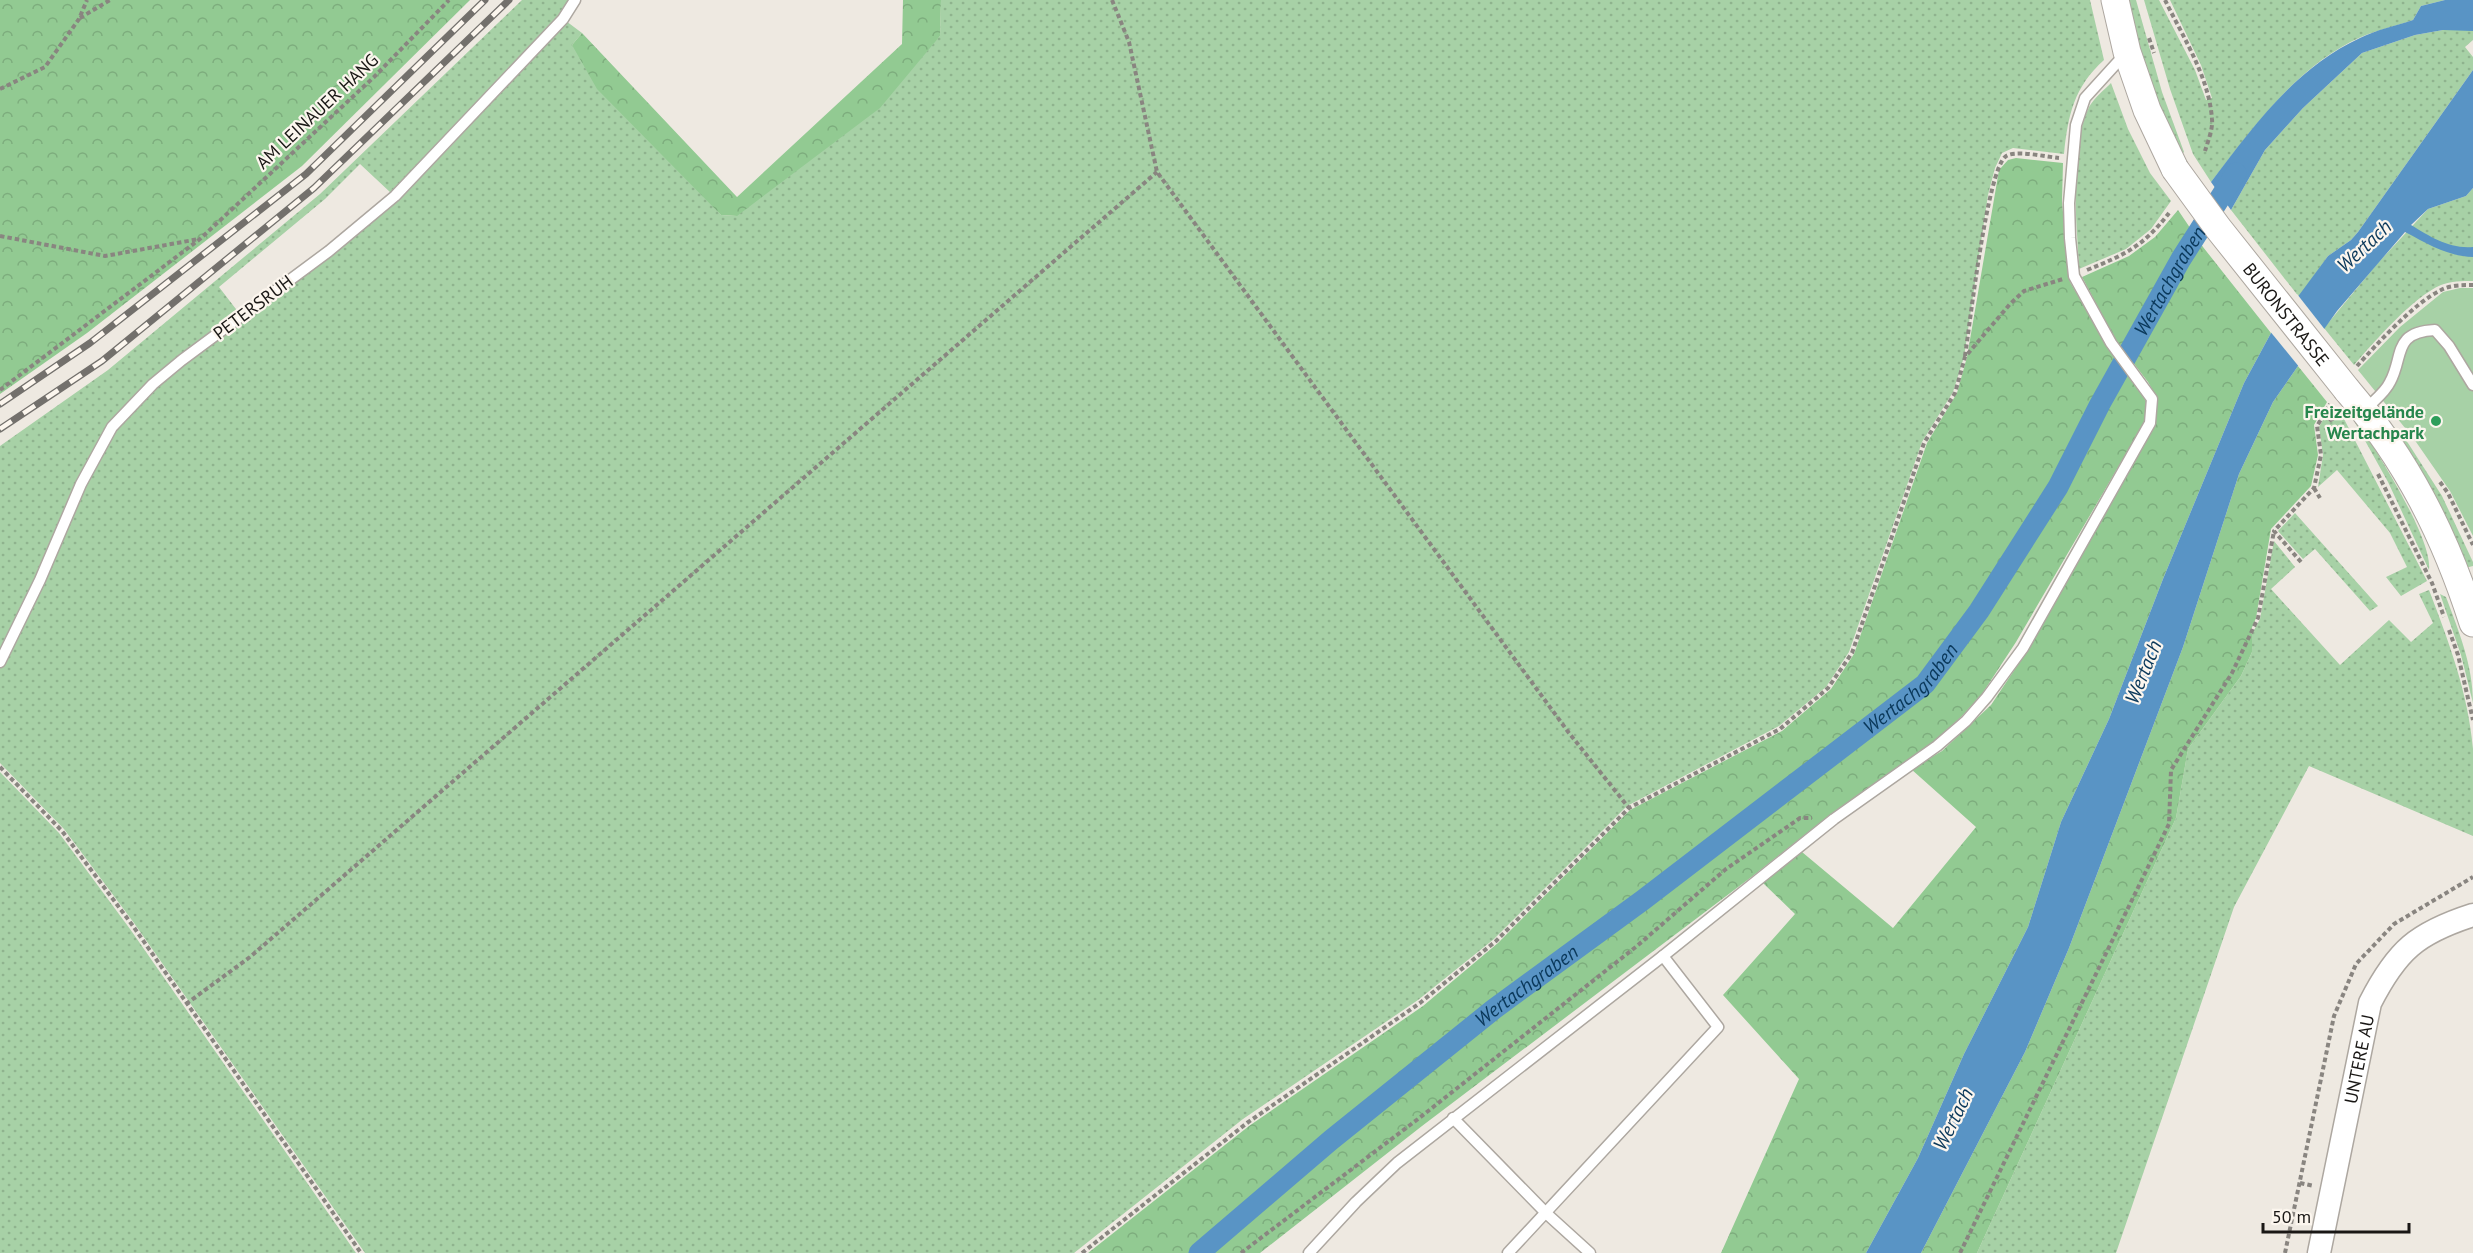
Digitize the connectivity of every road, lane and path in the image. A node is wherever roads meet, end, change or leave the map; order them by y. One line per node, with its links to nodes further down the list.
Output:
1 (87, 0): 8 (path)
2 (110, 0): 8 (path)
3 (449, 0): 16 (path, AM LEINAUER HANG)
4 (575, 0): 31 (lane, PETERSRUH)
5 (1112, 0): 13 (path)
6 (2115, 0): 9 (street, BURONSTRASSE)
7 (2165, 0): 11 (path)
8 (80, 19): 10 (path)
9 (2127, 52): 12 (lane); 23 (street, BURONSTRASSE, bridge)
10 (0, 89)
11 (2205, 151)
12 (2072, 159): 17 (lane); 20 (path)
13 (1157, 172): 34 (path); 38 (path)
14 (2169, 213): 17 (path)
15 (0, 236): 16 (path)
16 (200, 239): 22 (path, AM LEINAUER HANG)
17 (2074, 276): 20 (path); 35 (lane)
18 (2473, 285): 19 (path)
19 (2416, 309)
20 (1965, 357): 34 (path)
21 (2473, 385): 23 (lane)
22 (0, 390)
23 (2348, 404): 30 (street, BURONSTRASSE)
24 (2337, 415): 26 (path)
25 (2376, 469): 32 (path)
26 (2314, 488): 27 (path); 28 (path)
27 (2320, 498)
28 (2274, 531): 29 (path); 47 (path)
29 (2301, 562)
30 (2473, 623)
31 (0, 662)
32 (2473, 720)
33 (0, 767): 38 (path)
34 (1629, 808): 42 (path)
35 (1834, 819): 37 (lane); 43 (path)
36 (2473, 915): 48 (street, UNTERE AU)
37 (1663, 956): 39 (lane); 40 (lane)
38 (186, 1004): 41 (path)
39 (1453, 1118): 40 (lane); 44 (lane)
40 (1546, 1214): 45 (lane); 46 (lane)
41 (361, 1253)
42 (1082, 1253)
43 (1241, 1253)
44 (1309, 1253)
45 (1508, 1253)
46 (1590, 1253)
47 (1960, 1253)
48 (2319, 1253)

